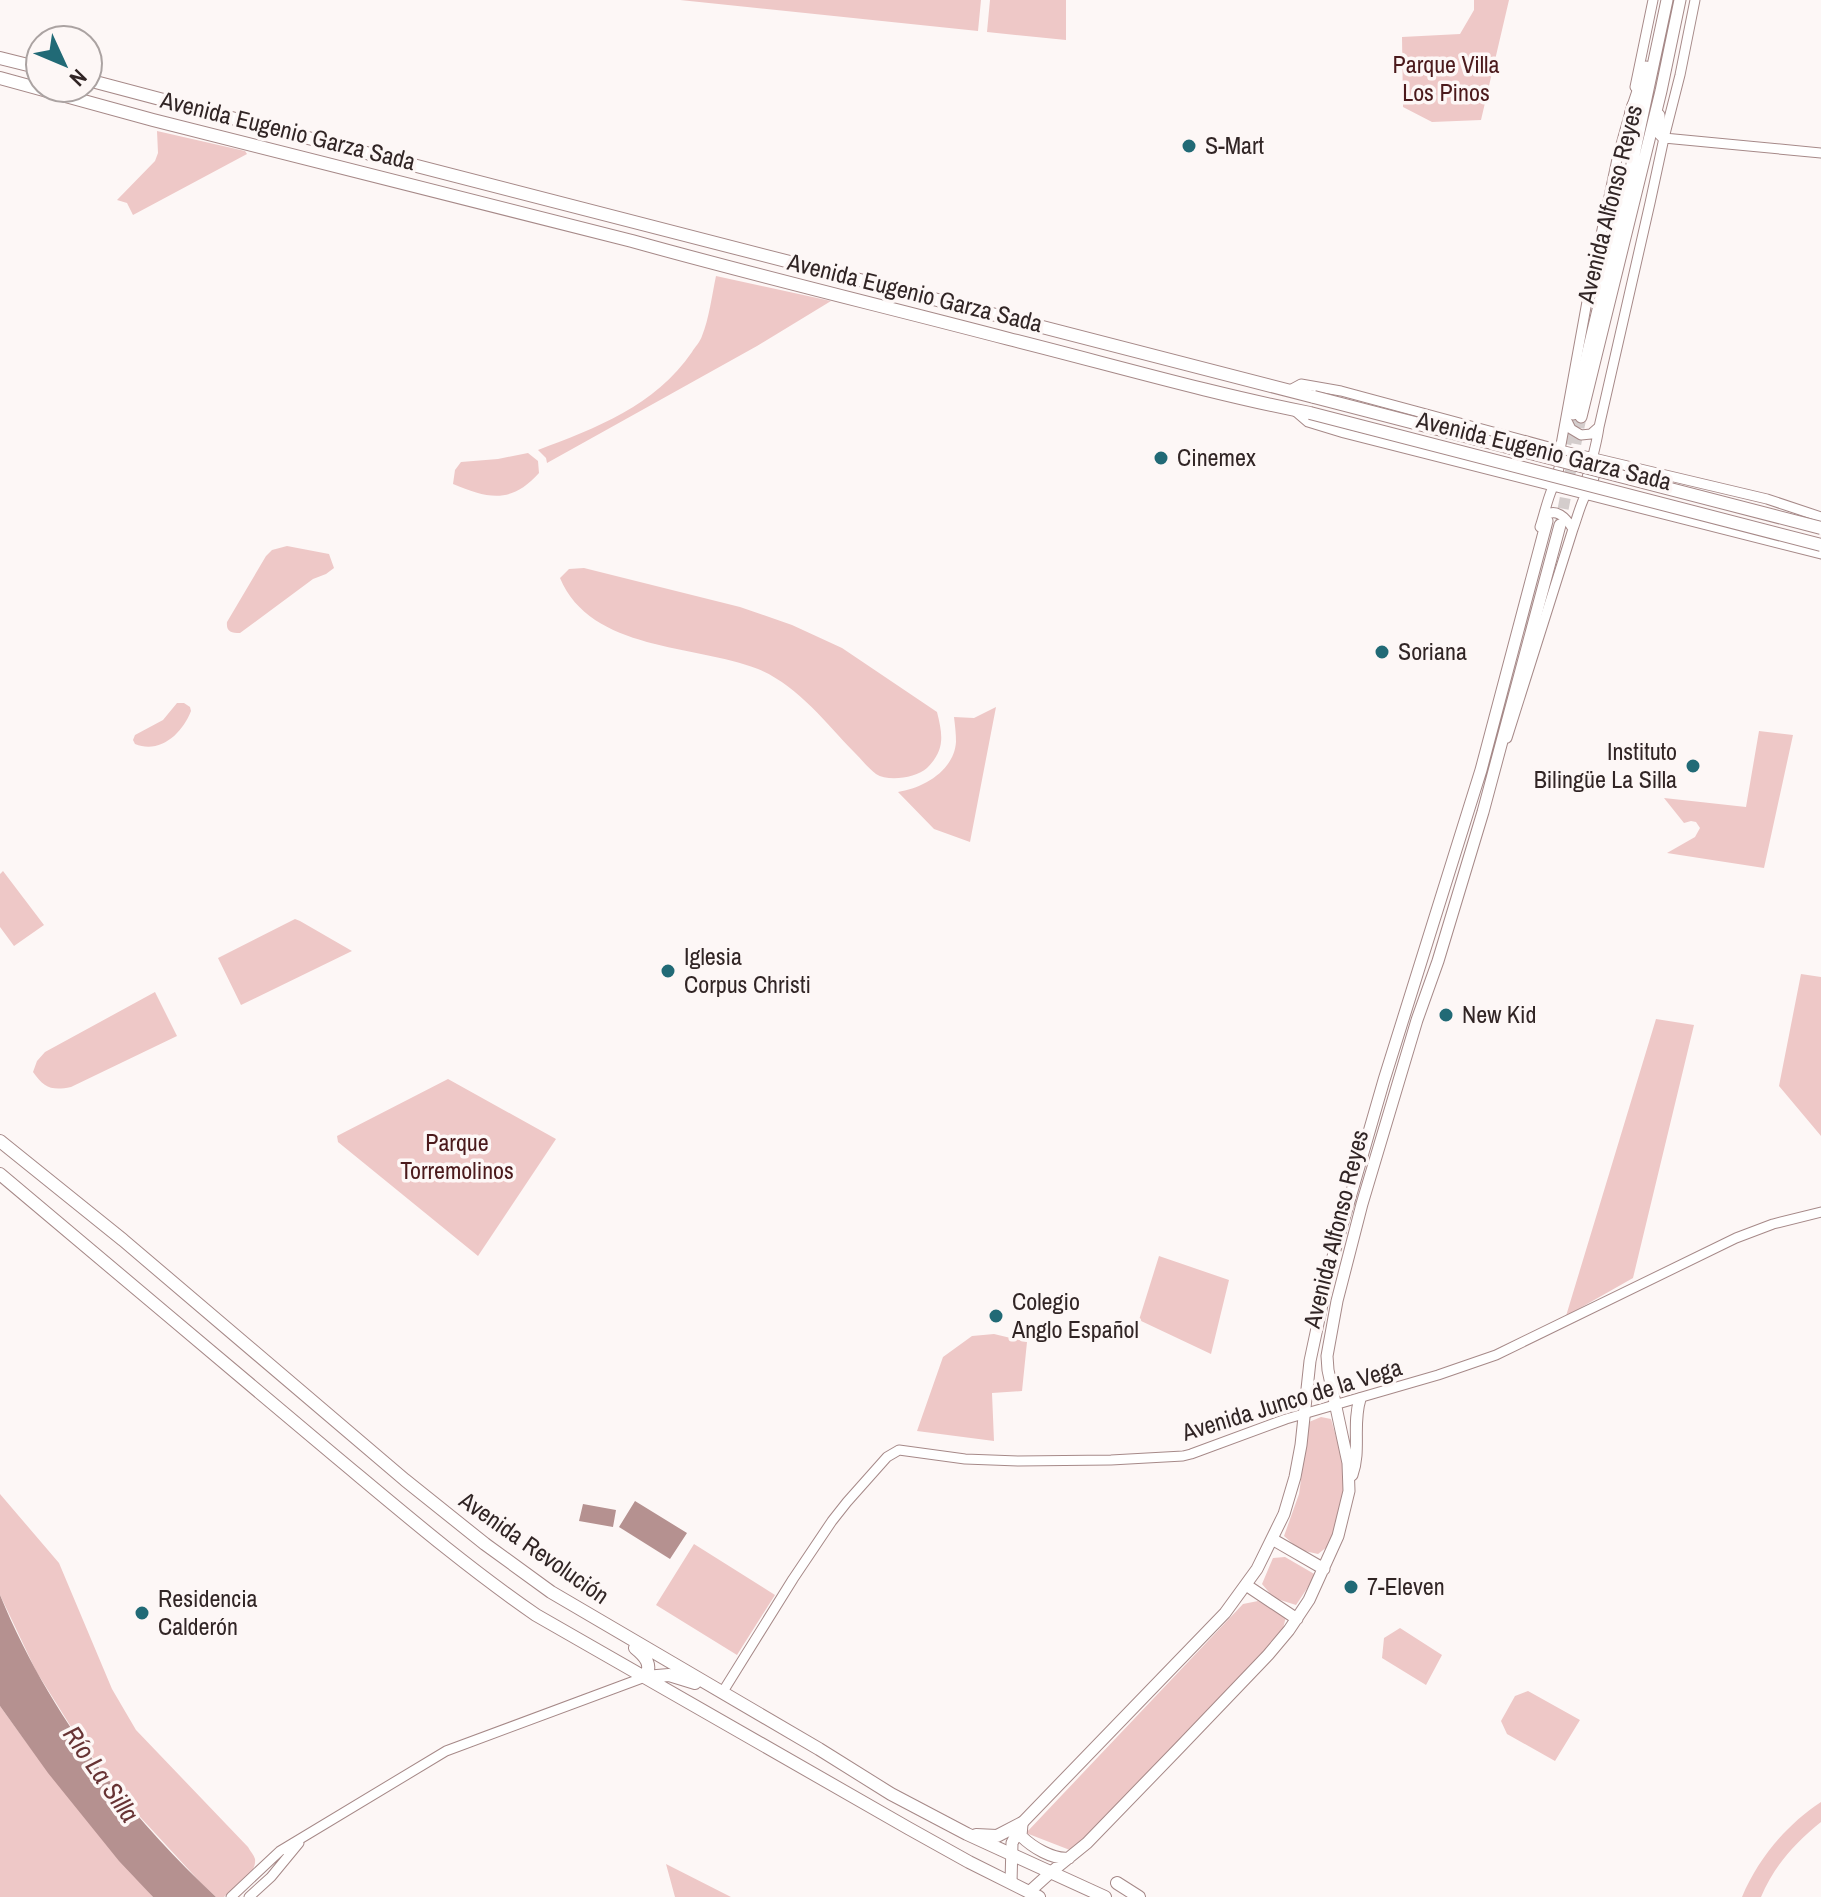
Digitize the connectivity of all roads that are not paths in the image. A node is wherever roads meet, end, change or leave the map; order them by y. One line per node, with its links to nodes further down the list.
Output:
1 (1653, 0): 11 (street, Avenida Alfonso Reyes)
2 (1667, 0): 5 (main road, Avenida Alfonso Reyes)
3 (1680, 0): 10 (main road, Avenida Alfonso Reyes)
4 (1695, 0): 12 (street, Avenida Alfonso Reyes)
5 (1659, 37): 11 (main road); 16 (main road, Avenida Alfonso Reyes)
6 (0, 58): 7 (main road)
7 (24, 64)
8 (0, 78): 15 (main road, Avenida Eugenio Garza Sada)
9 (104, 84): 14 (main road, Avenida Eugenio Garza Sada)
10 (1661, 91): 12 (main road); 16 (main road, Avenida Alfonso Reyes)
11 (1631, 112): 16 (street, Avenida Alfonso Reyes)
12 (1664, 138): 13 (street); 17 (street, Avenida Alfonso Reyes)
13 (1821, 153)
14 (1288, 391): 18 (street); 31 (main road, Avenida Eugenio Garza Sada, bridge)
15 (1294, 410): 22 (street); 33 (main road, Avenida Eugenio Garza Sada, bridge)
16 (1573, 417): 17 (street); 19 (street, Avenida Alfonso Reyes)
17 (1599, 427): 20 (street, Avenida Alfonso Reyes)
18 (1512, 437): 19 (street); 22 (street)
19 (1560, 450): 20 (street); 21 (street, Avenida Alfonso Reyes)
20 (1594, 457): 21 (street); 23 (street); 24 (street, Avenida Alfonso Reyes)
21 (1555, 470): 22 (street); 25 (street)
22 (1502, 474): 25 (street)
23 (1659, 474): 24 (street); 27 (street); 28 (street)
24 (1591, 477): 25 (street); 26 (street)
25 (1552, 487): 26 (street); 29 (street)
26 (1586, 495): 27 (street); 32 (street)
27 (1644, 509): 34 (street)
28 (1821, 517)
29 (1545, 519): 32 (street); 41 (main road, Avenida Alfonso Reyes)
30 (1560, 525): 35 (main road, Avenida Alfonso Reyes)
31 (1821, 528)
32 (1573, 529): 35 (street)
33 (1821, 545)
34 (1821, 554)
35 (1501, 746): 40 (main road, Avenida Alfonso Reyes)
36 (0, 1141): 47 (main road, Avenida Revolución)
37 (0, 1174): 48 (main road, Avenida Revolución)
38 (1821, 1212): 39 (street, Avenida Junco de la Vega)
39 (1360, 1399): 40 (street, Avenida Junco de la Vega); 42 (main road)
40 (1335, 1406): 41 (street, Avenida Junco de la Vega); 42 (main road, Avenida Alfonso Reyes)
41 (1304, 1415): 43 (main road, Avenida Alfonso Reyes); 50 (street, Avenida Junco de la Vega)
42 (1350, 1479): 44 (main road, Avenida Alfonso Reyes)
43 (1272, 1539): 44 (main road); 45 (main road, Avenida Alfonso Reyes)
44 (1324, 1569): 46 (main road, Avenida Alfonso Reyes)
45 (1246, 1585): 46 (main road); 51 (main road, Avenida Alfonso Reyes)
46 (1297, 1619): 55 (main road, Avenida Alfonso Reyes)
47 (608, 1626): 48 (main road); 49 (main road, Avenida Revolución)
48 (645, 1677): 49 (main road); 53 (street); 57 (main road, Avenida Revolución)
49 (710, 1686): 50 (main road, Avenida Revolución)
50 (722, 1693): 52 (main road, Avenida Revolución)
51 (1022, 1823): 52 (main road); 54 (main road, Avenida Alfonso Reyes); 55 (main road)
52 (967, 1834): 54 (main road, Avenida Revolución)
53 (301, 1840): 60 (street); 61 (street)
54 (1010, 1855): 56 (main road, Avenida Revolución); 57 (main road, Avenida Alfonso Reyes)
55 (1071, 1857): 56 (main road, Avenida Alfonso Reyes)
56 (1050, 1873): 59 (main road, Avenida Alfonso Reyes); 62 (main road, Avenida Revolución)
57 (1011, 1883): 59 (main road, Avenida Revolución)
58 (1117, 1883): 63 (main road)
59 (1034, 1895)
60 (231, 1897)
61 (249, 1897)
62 (1105, 1897)
63 (1139, 1897)

